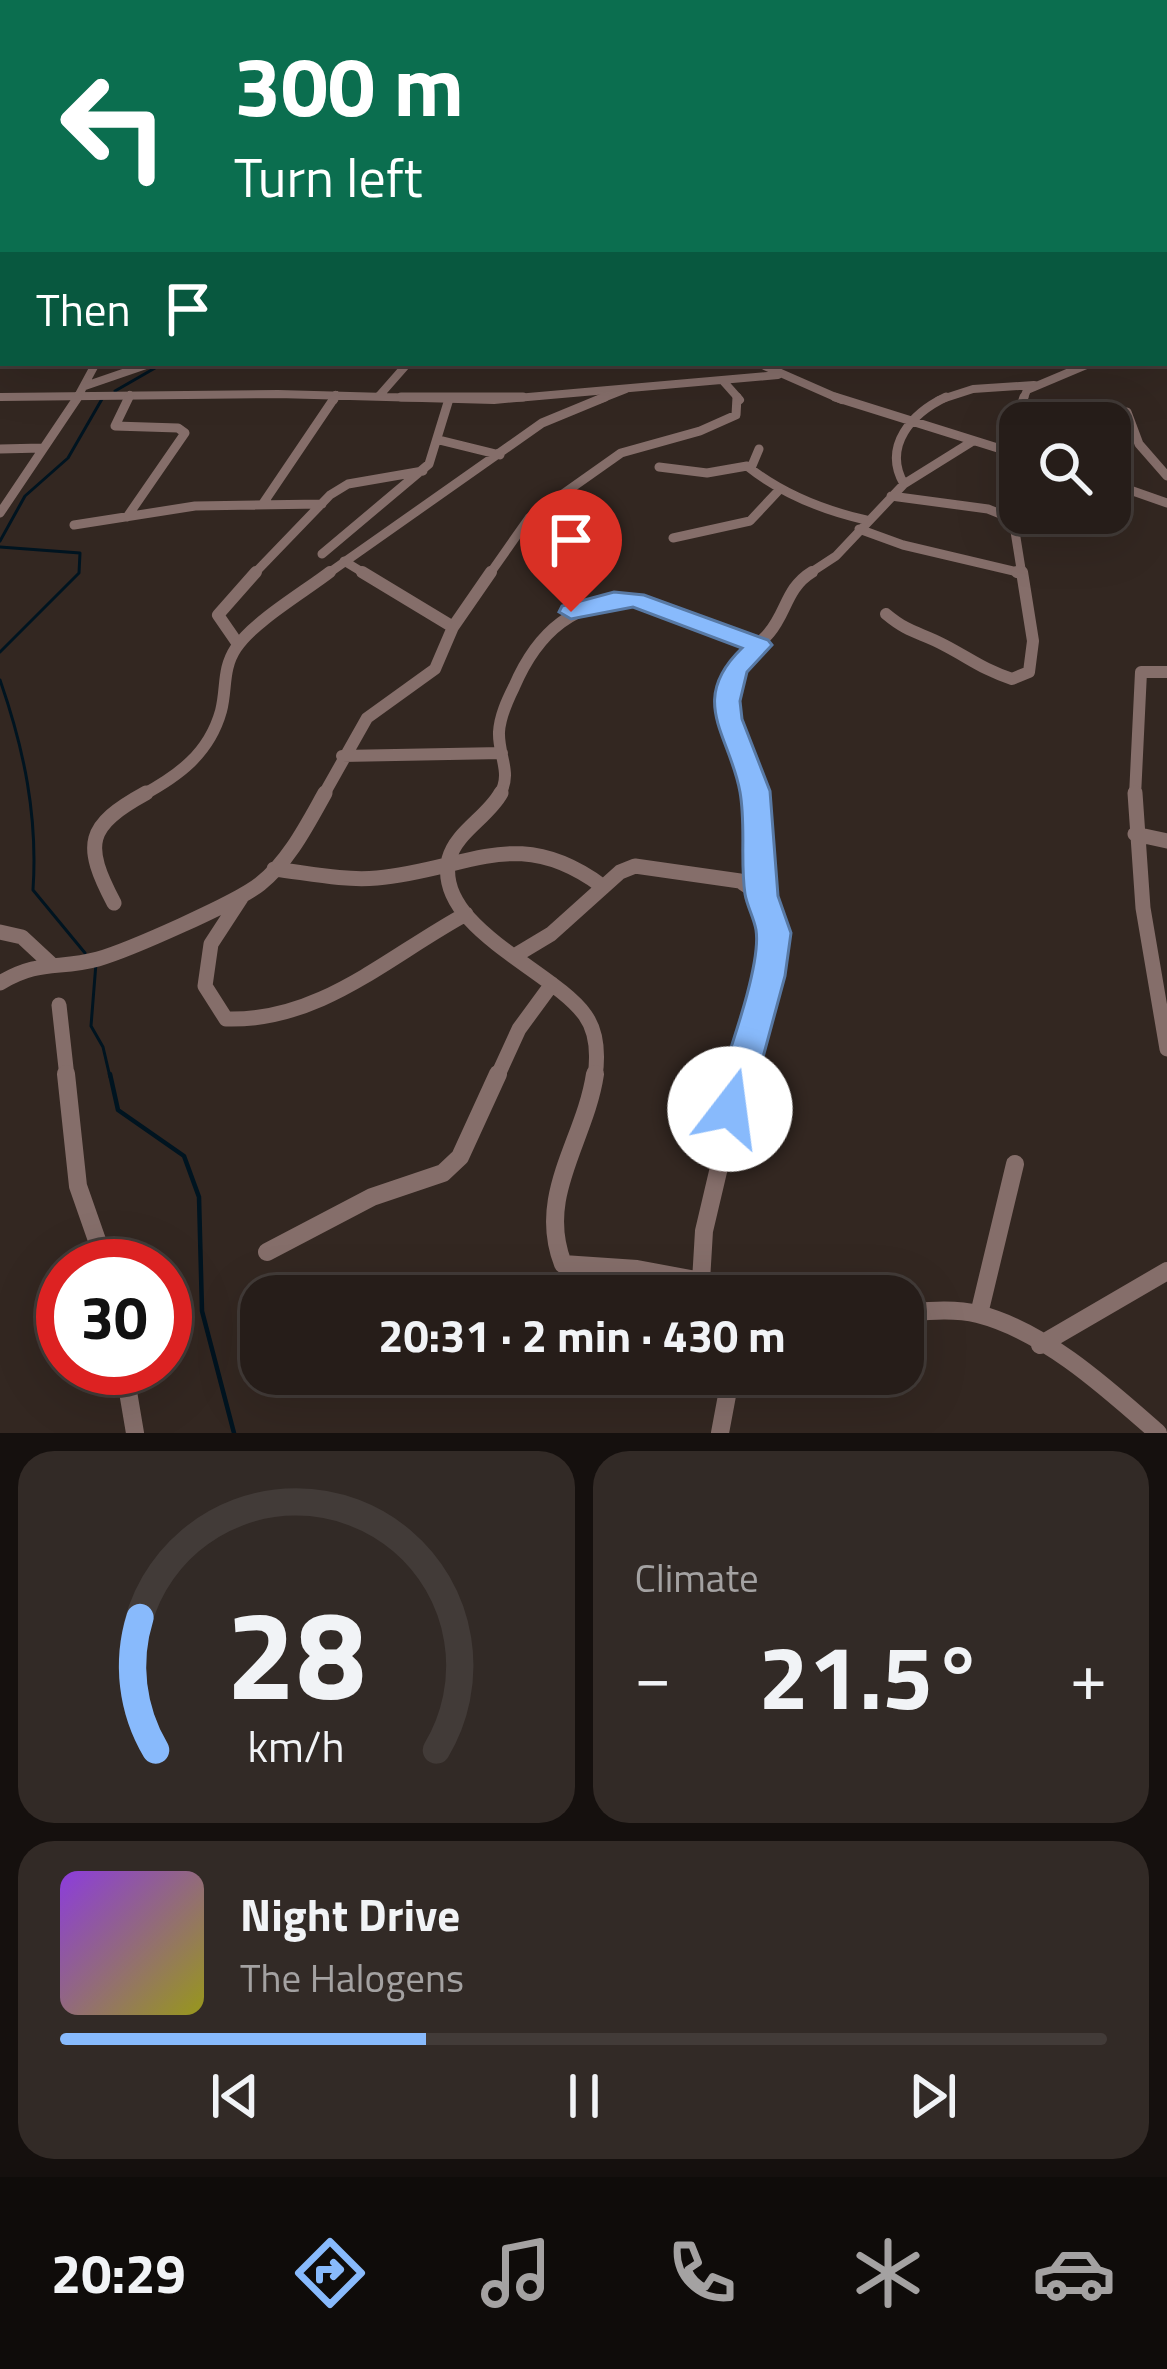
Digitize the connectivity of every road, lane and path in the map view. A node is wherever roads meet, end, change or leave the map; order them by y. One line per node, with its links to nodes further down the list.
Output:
1 (95, 366): 9 (street)
2 (143, 366): 9 (street)
3 (405, 366): 13 (street)
4 (763, 366): 6 (street)
5 (1083, 366): 8 (street)
6 (778, 375): 7 (street); 18 (street)
7 (724, 382): 10 (street); 47 (street)
8 (1034, 385): 17 (street); 18 (street)
9 (85, 386): 15 (street)
10 (626, 388): 16 (street); 26 (street)
11 (130, 395): 12 (street); 15 (street); 39 (street)
12 (336, 395): 13 (street); 37 (street)
13 (379, 396): 16 (street)
14 (0, 397): 15 (street)
15 (77, 397): 22 (street)
16 (449, 399): 20 (street)
17 (1023, 402)
18 (908, 422): 21 (street); 31 (street)
19 (1131, 423): 30 (street)
20 (439, 440): 26 (street); 29 (street)
21 (974, 441): 25 (street); 31 (street)
22 (42, 448): 23 (street); 38 (street)
23 (0, 449)
24 (758, 449): 28 (street)
25 (999, 449)
26 (500, 455): 44 (street)
27 (659, 466): 28 (street)
28 (752, 468): 32 (street)
29 (423, 471): 36 (street); 43 (street)
30 (1167, 476)
31 (904, 484): 34 (street)
32 (779, 489): 40 (street); 42 (street)
33 (1131, 491): 35 (street)
34 (891, 496): 40 (street); 45 (street)
35 (1167, 503)
36 (322, 504): 37 (street); 48 (street)
37 (262, 505): 39 (street)
38 (0, 513)
39 (127, 517): 41 (street)
40 (862, 524): 45 (street); 49 (street)
41 (74, 525)
42 (673, 538)
43 (322, 554)
44 (344, 561): 47 (street); 48 (street)
45 (1022, 573): 46 (street)
46 (886, 614)
47 (453, 627): 52 (street)
48 (238, 644): 60 (street)
49 (759, 645): 51 (street); 58 (street)
50 (1167, 672): 53 (street)
51 (502, 754): 52 (street); 55 (street)
52 (342, 756): 56 (street)
53 (1135, 834): 54 (street); 68 (street)
54 (1167, 841)
55 (450, 865): 56 (street); 57 (street); 61 (street)
56 (274, 869): 59 (street)
57 (602, 886): 58 (street); 63 (street)
58 (762, 896): 74 (street)
59 (242, 897): 61 (street); 64 (street)
60 (115, 903)
61 (466, 914): 63 (street)
62 (0, 932): 64 (street)
63 (516, 955): 66 (street)
64 (50, 963): 65 (street)
65 (0, 983)
66 (552, 984): 71 (street); 73 (street)
67 (59, 1005): 70 (street)
68 (1167, 1048)
69 (1015, 1164): 76 (street)
70 (97, 1239)
71 (267, 1252)
72 (1167, 1271): 77 (street)
73 (668, 1275)
74 (700, 1275)
75 (924, 1313): 76 (street)
76 (979, 1314): 77 (street)
77 (1040, 1346): 82 (street)
78 (129, 1395): 80 (street)
79 (727, 1395): 81 (street)
80 (135, 1433)
81 (720, 1433)
82 (1158, 1433)

